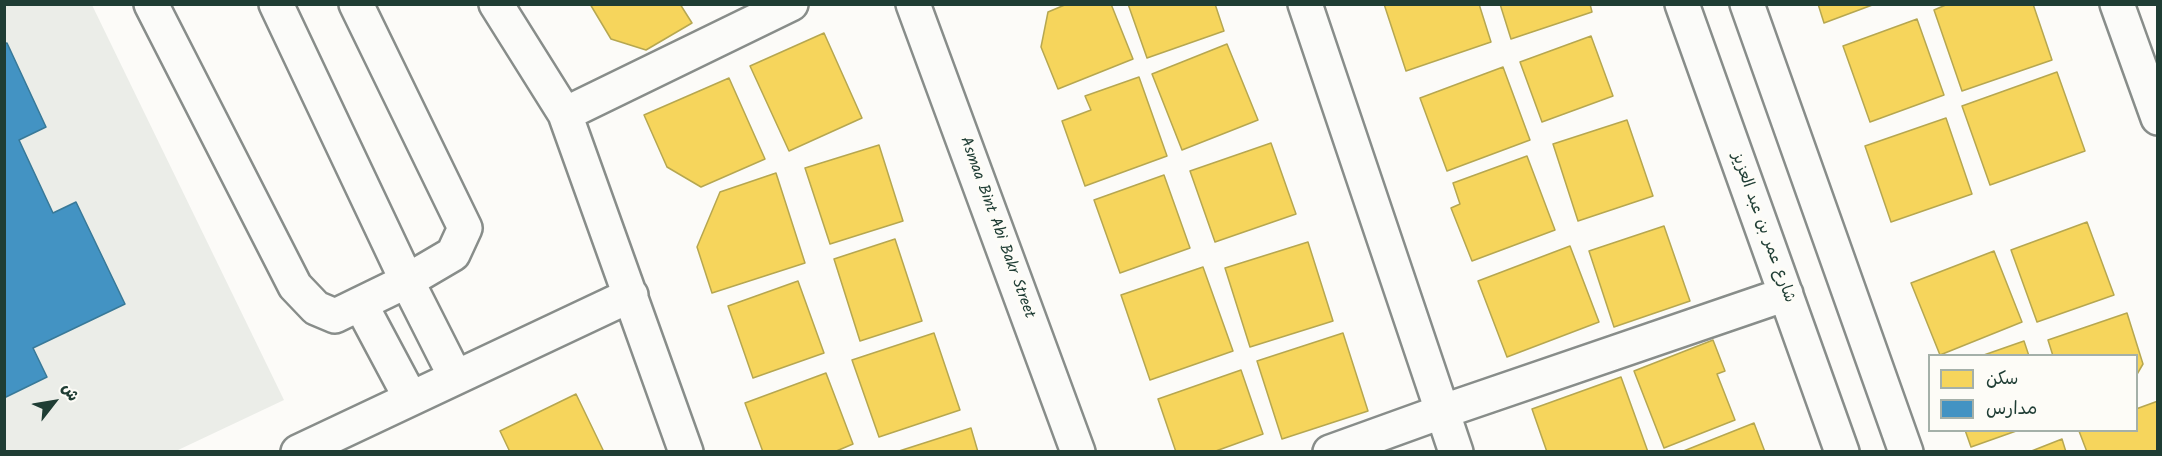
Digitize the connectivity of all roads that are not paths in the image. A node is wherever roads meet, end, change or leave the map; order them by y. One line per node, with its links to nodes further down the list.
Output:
1 (151, 4): 16 (street)
2 (276, 4): 13 (street)
3 (356, 4): 13 (street)
4 (496, 4): 11 (street)
5 (791, 4): 11 (street)
6 (913, 4): 22 (street, Asmaa Bint Abi Bakr Street)
7 (1305, 4): 19 (street)
8 (1682, 4): 14 (street, شارع عمر بن عبد العزيز)
9 (1747, 4): 26 (street)
10 (2117, 4): 12 (street)
11 (565, 114): 15 (street)
12 (2157, 118)
13 (406, 281): 16 (street); 17 (street)
14 (1786, 294): 19 (street); 25 (street, شارع عمر بن عبد العزيز)
15 (630, 295): 17 (street); 21 (street)
16 (361, 305): 18 (street)
17 (455, 376): 18 (street)
18 (410, 398): 20 (street)
19 (1441, 412): 23 (street); 24 (street)
20 (298, 452)
21 (686, 452)
22 (1078, 452)
23 (1330, 452)
24 (1456, 452)
25 (1842, 452)
26 (1906, 452)

